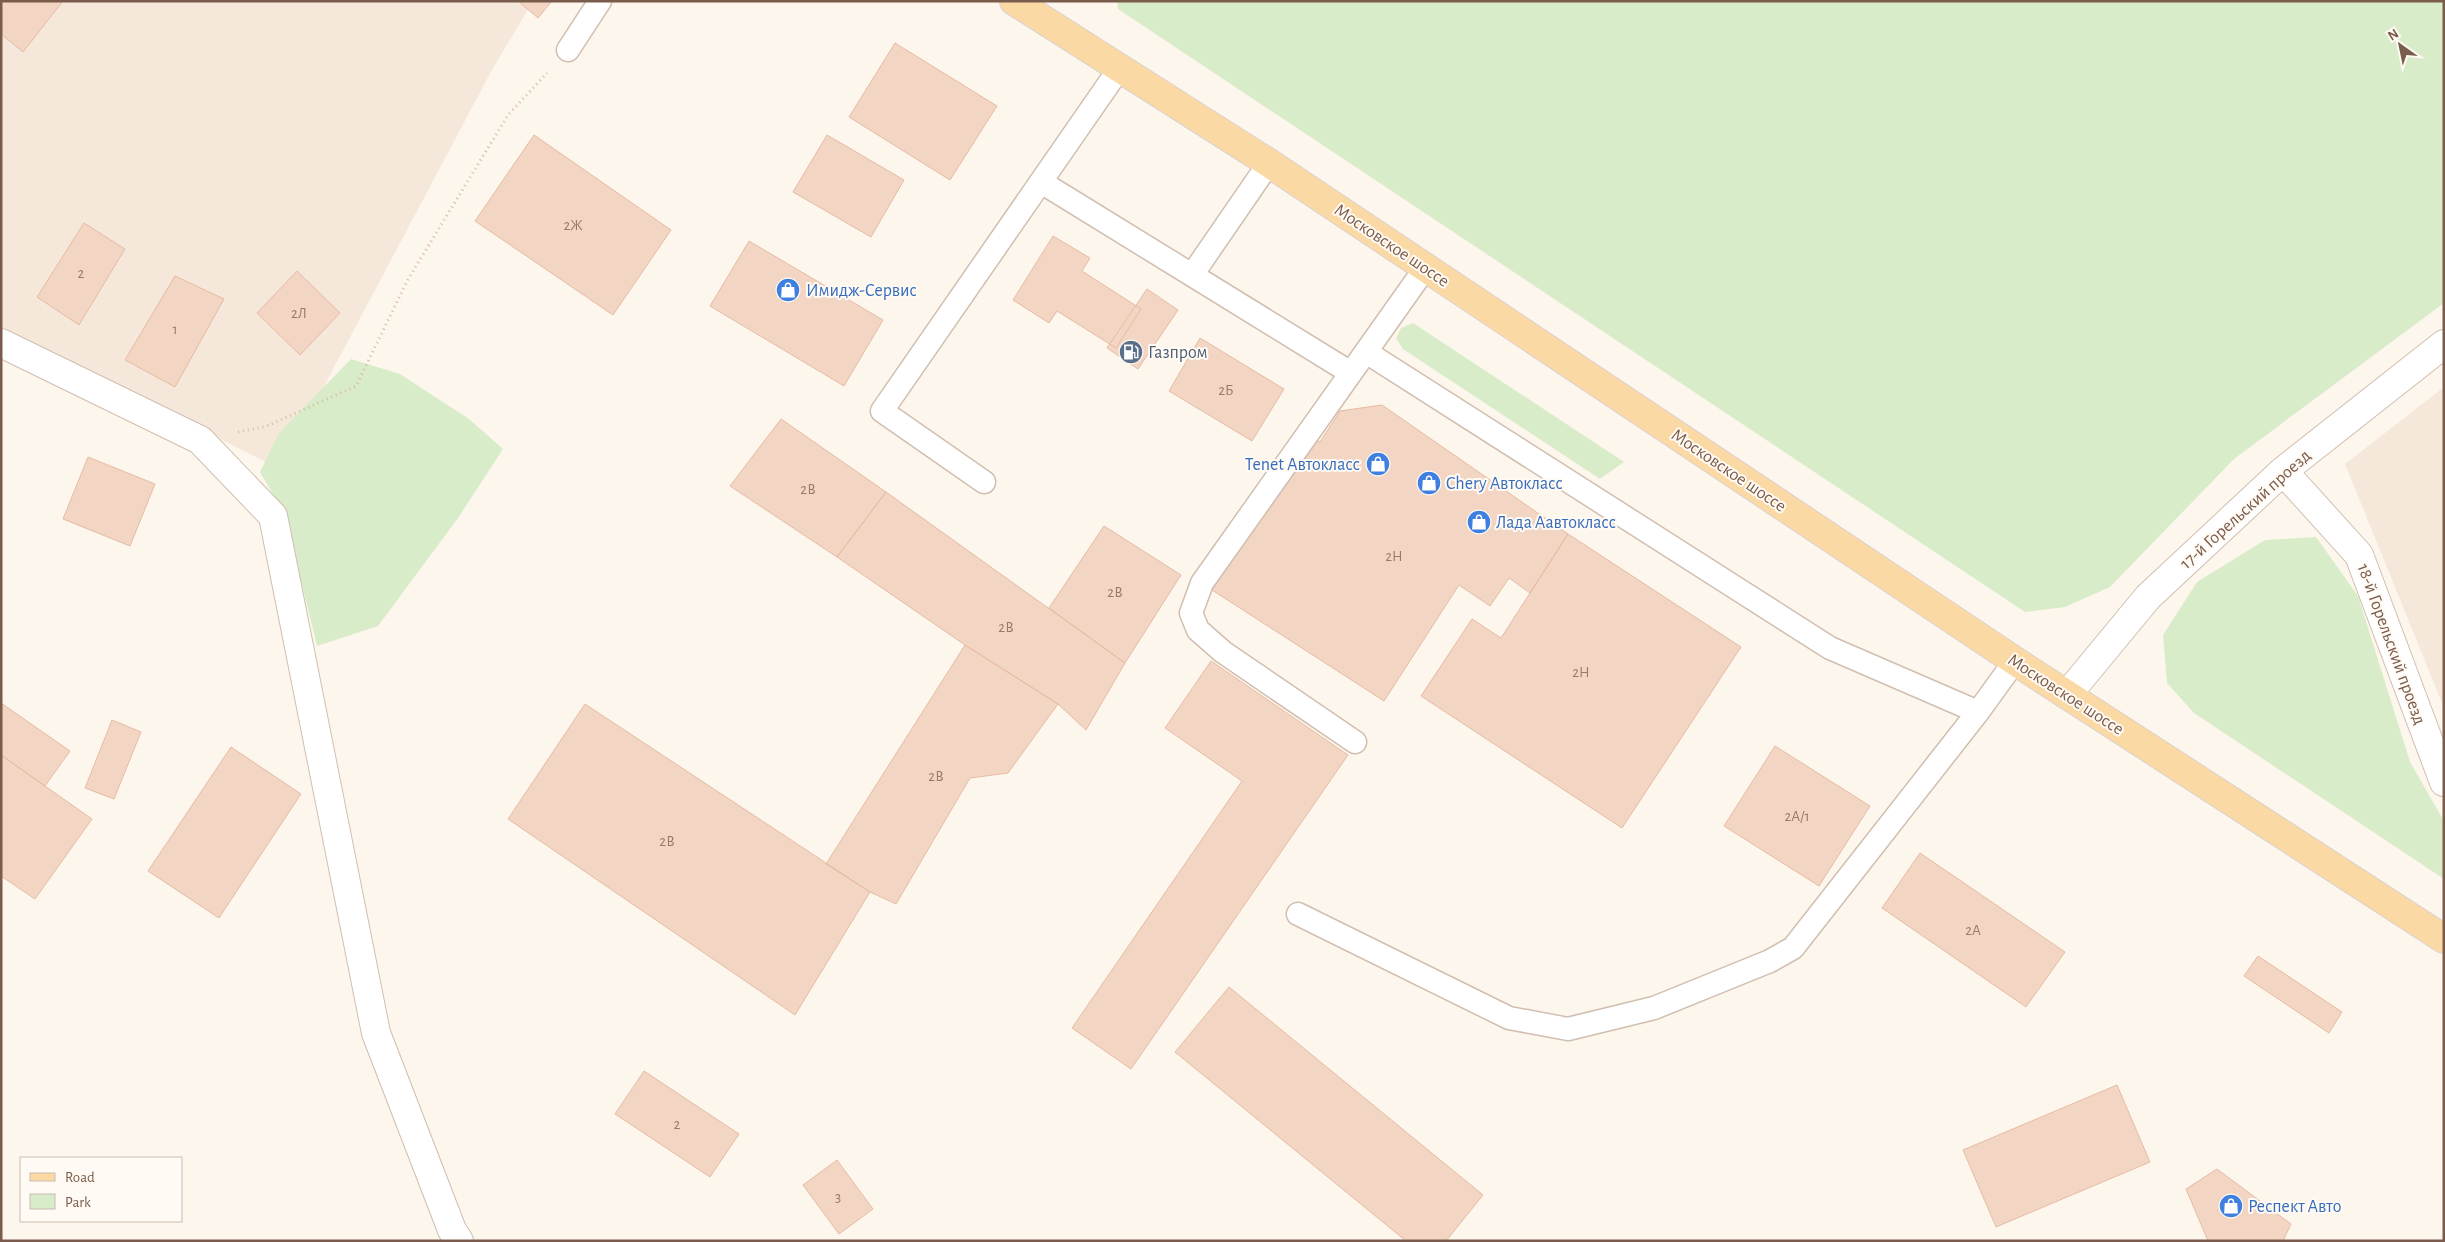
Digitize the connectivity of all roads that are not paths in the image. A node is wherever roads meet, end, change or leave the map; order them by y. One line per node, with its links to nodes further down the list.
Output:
1 (600, 1): 3 (lane)
2 (1014, 1): 4 (main road, Московское шоссе)
3 (568, 50)
4 (1119, 69): 5 (main road, Московское шоссе); 6 (lane)
5 (1269, 163): 7 (main road, Московское шоссе); 8 (lane)
6 (1041, 182): 8 (lane); 14 (lane)
7 (1426, 268): 11 (lane); 15 (main road, Московское шоссе)
8 (1192, 275): 12 (lane)
9 (1, 343): 22 (street)
10 (2444, 344): 13 (street, 17-й Горельский проезд)
11 (1366, 352): 12 (lane); 17 (lane)
12 (1351, 373): 18 (lane)
13 (2283, 471): 16 (street, 17-й Горельский проезд); 19 (street, 18-й Горельский проезд)
14 (984, 482)
15 (2015, 661): 16 (main road, Московское шоссе); 17 (lane)
16 (2067, 695): 21 (main road, Московское шоссе)
17 (1978, 712): 20 (lane)
18 (1355, 742)
19 (2444, 782)
20 (1298, 914)
21 (2444, 939)
22 (458, 1241)

